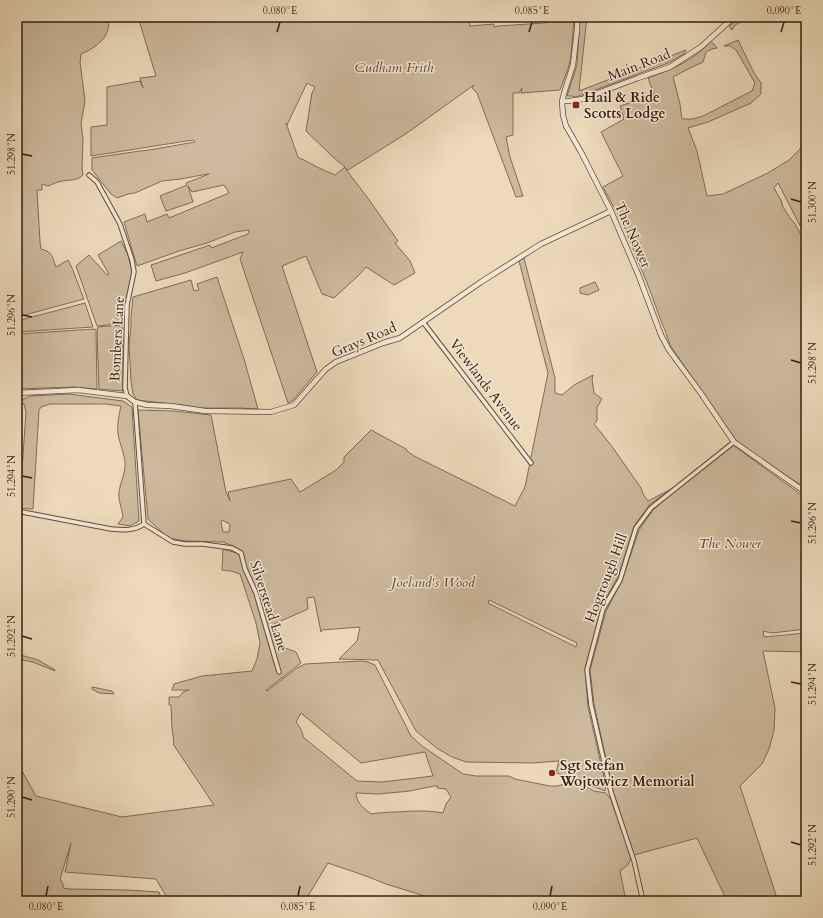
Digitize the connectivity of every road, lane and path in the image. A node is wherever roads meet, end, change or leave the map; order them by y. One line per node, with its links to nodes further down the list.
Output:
1 (577, 17): 3 (street)
2 (734, 17): 3 (street, Main Road)
3 (562, 101): 5 (street, The Nower)
4 (89, 175): 8 (street, Bombers Lane)
5 (611, 211): 6 (street, Grays Road); 10 (street, The Nower)
6 (423, 322): 9 (street, Grays Road); 11 (street, Viewlands Avenue)
7 (17, 393): 8 (street, Grays Road)
8 (127, 396): 9 (street, Grays Road)
9 (135, 402): 14 (street)
10 (734, 442): 12 (street, The Nower); 16 (street, Hogtrough Hill)
11 (531, 463)
12 (806, 490)
13 (17, 511): 14 (street)
14 (144, 524): 15 (street, Silverstead Lane)
15 (279, 672)
16 (643, 901)

